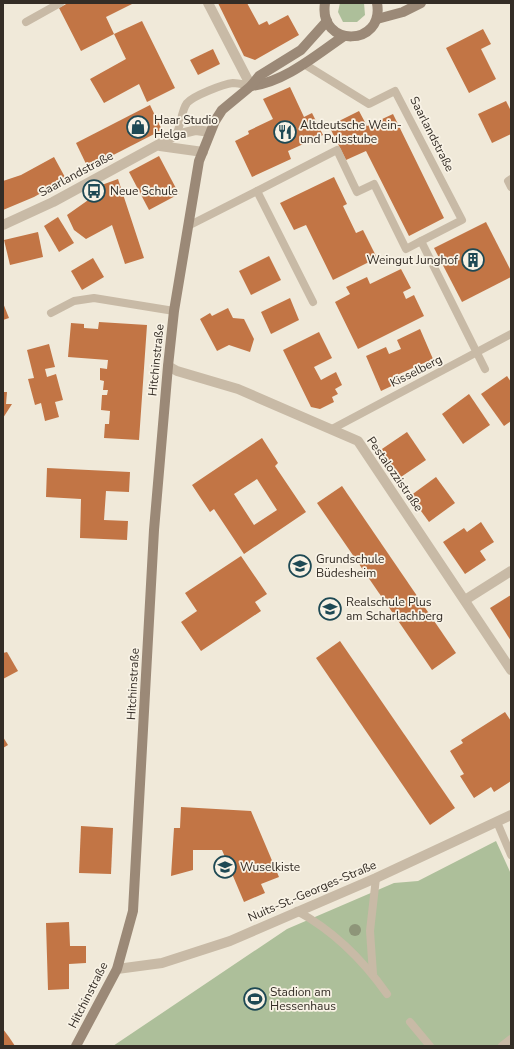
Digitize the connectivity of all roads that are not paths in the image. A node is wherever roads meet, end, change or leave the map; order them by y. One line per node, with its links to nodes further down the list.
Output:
1 (60, 3): 8 (lane)
2 (208, 3): 11 (street)
3 (325, 3): 7 (main road)
4 (377, 3): 6 (main road)
5 (421, 3): 6 (main road)
6 (376, 19): 9 (main road)
7 (326, 21): 9 (main road); 11 (main road)
8 (26, 22)
9 (344, 36): 10 (main road)
10 (304, 64): 11 (main road); 21 (lane, Saarlandstraße)
11 (251, 86): 12 (main road); 13 (lane)
12 (210, 132): 13 (street, Saarlandstraße); 15 (main road)
13 (176, 135): 14 (street, Saarlandstraße)
14 (160, 146): 15 (street); 19 (street, Saarlandstraße)
15 (203, 152): 20 (main road, Hitchinstraße)
16 (511, 179): 17 (lane)
17 (511, 187)
18 (257, 191): 20 (lane); 21 (lane, Saarlandstraße); 22 (lane)
19 (3, 225)
20 (188, 226): 23 (main road, Hitchinstraße)
21 (421, 241): 26 (lane)
22 (313, 302)
23 (174, 311): 24 (lane, Hitchinstraße); 27 (main road, Hitchinstraße)
24 (51, 313)
25 (511, 334): 26 (lane, Kisselberg)
26 (477, 353): 28 (lane); 29 (lane, Kisselberg)
27 (168, 366): 29 (street, Pestalozzistraße); 38 (main road, Hitchinstraße)
28 (485, 369)
29 (332, 429): 31 (street, Pestalozzistraße)
30 (511, 571): 31 (street)
31 (464, 600): 32 (street, Pestalozzistraße)
32 (511, 670)
33 (511, 815): 34 (street, Nuits-St.-Georges-Straße)
34 (497, 822): 35 (lane); 36 (street, Nuits-St.-Georges-Straße)
35 (511, 855)
36 (376, 878): 37 (street, Nuits-St.-Georges-Straße); 39 (lane)
37 (297, 911): 38 (street, Nuits-St.-Georges-Straße); 39 (lane)
38 (117, 969): 43 (main road, Hitchinstraße)
39 (373, 974): 40 (lane)
40 (387, 994)
41 (410, 1022): 44 (lane)
42 (511, 1039): 45 (lane)
43 (76, 1046)
44 (430, 1046)
45 (502, 1046)

